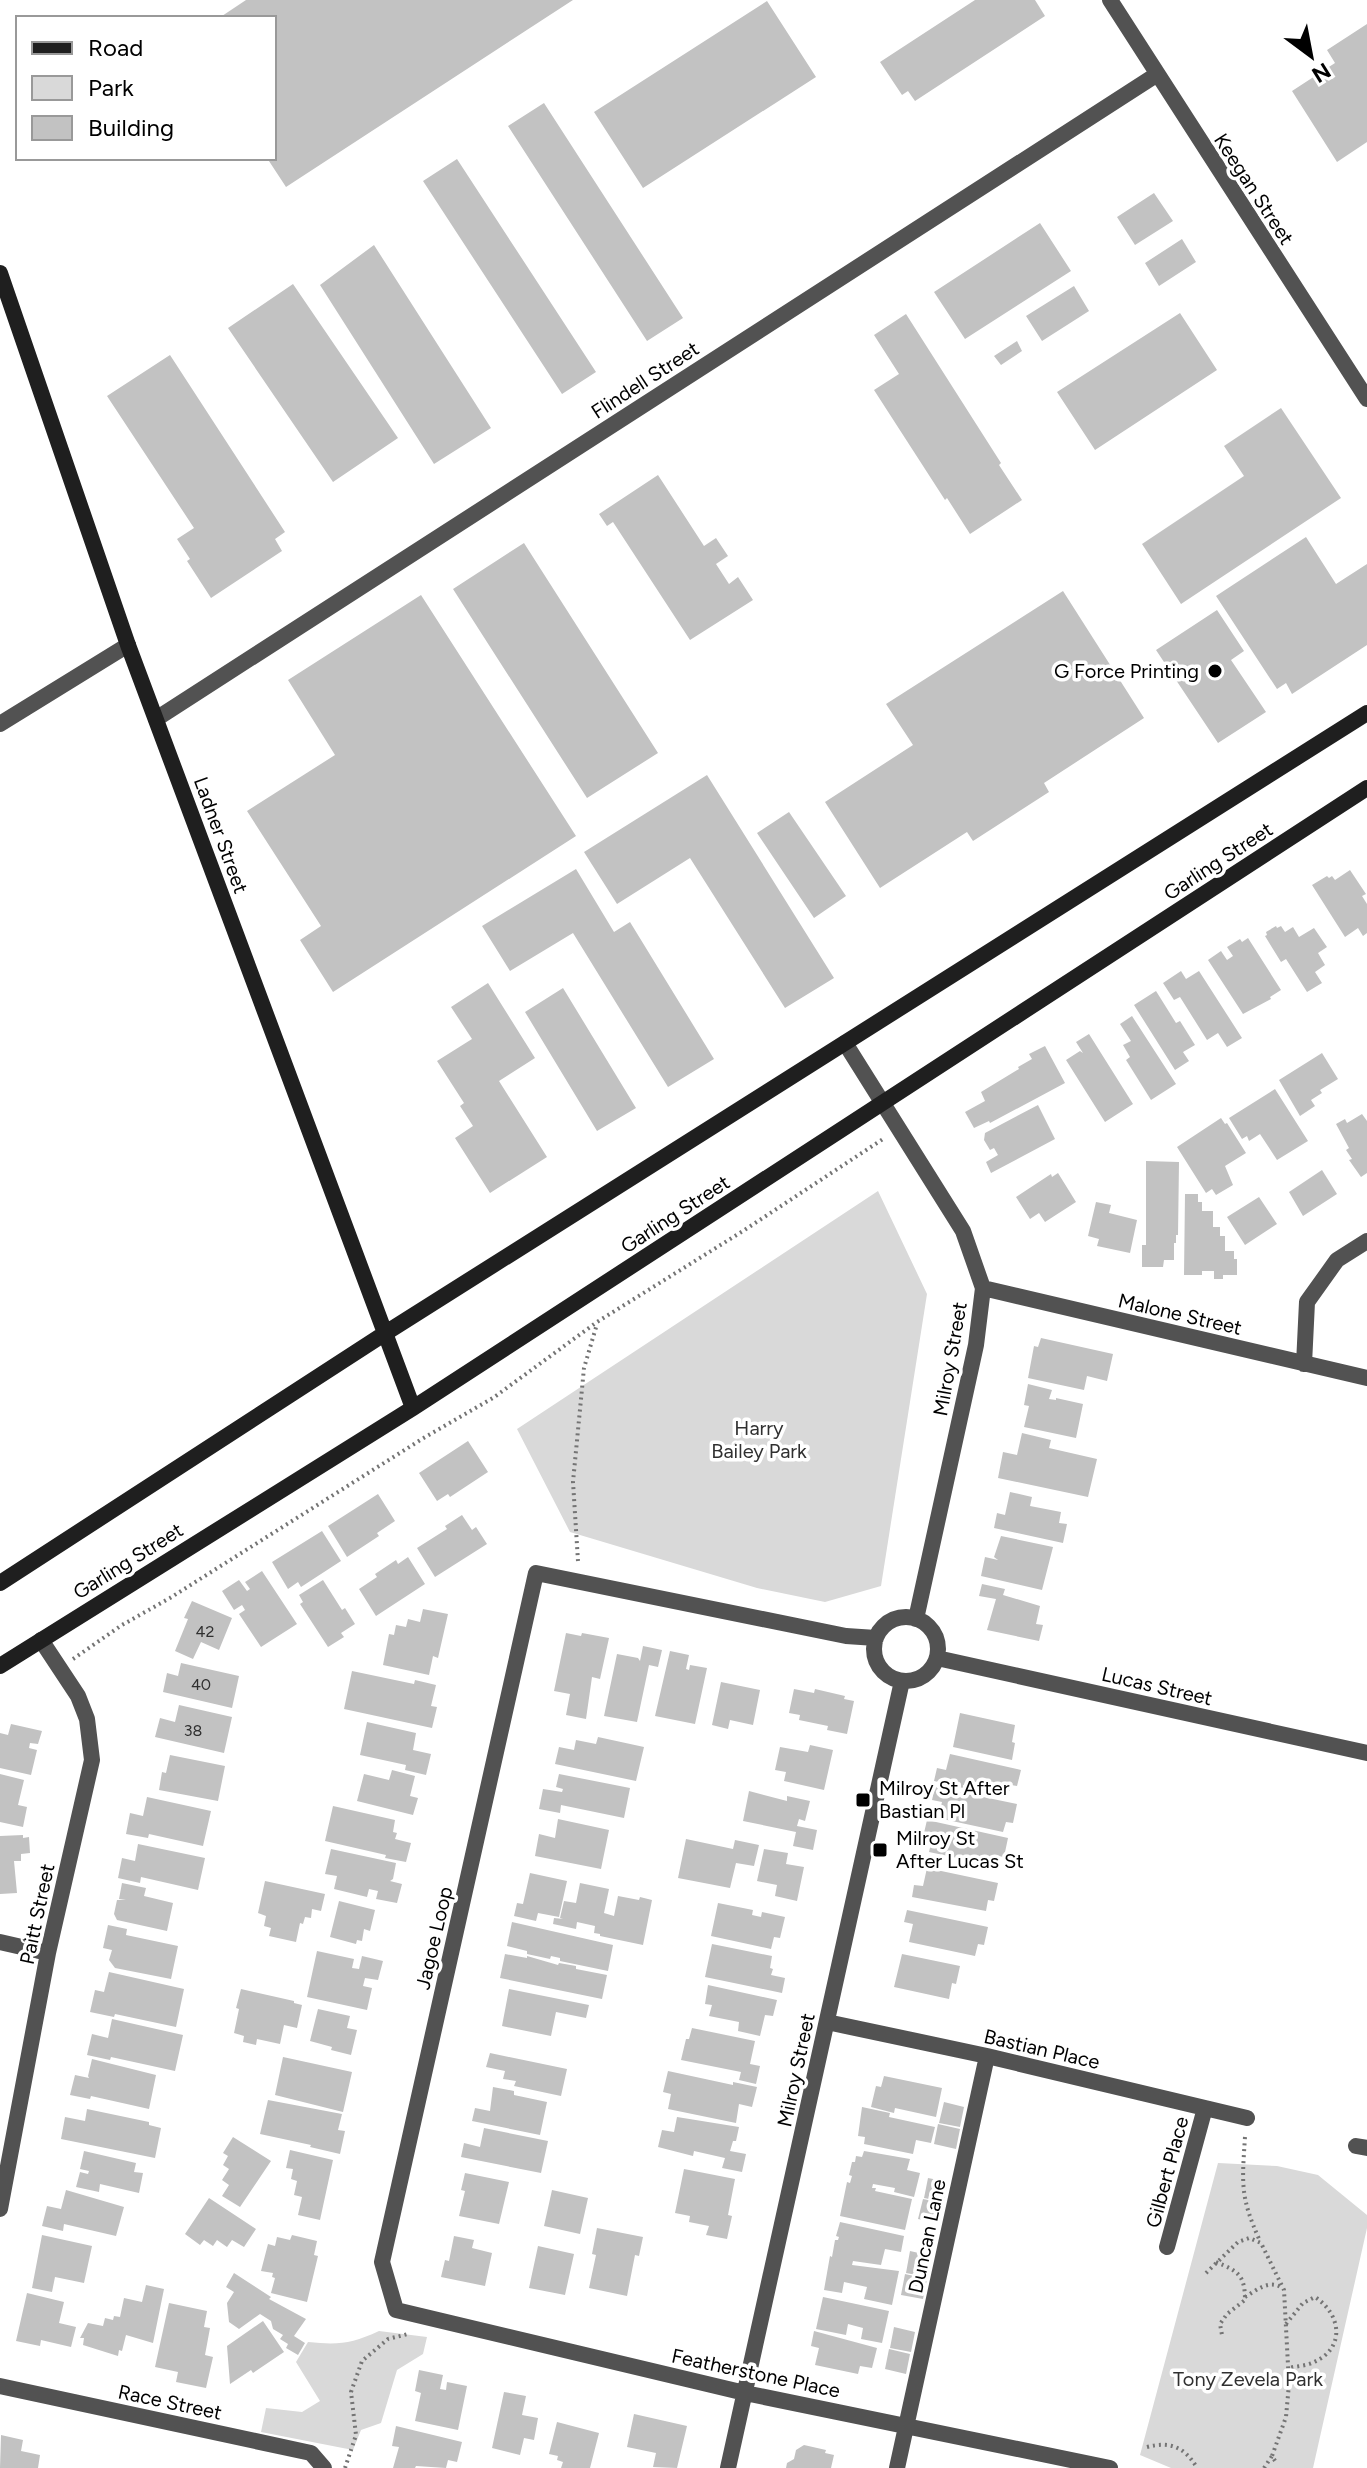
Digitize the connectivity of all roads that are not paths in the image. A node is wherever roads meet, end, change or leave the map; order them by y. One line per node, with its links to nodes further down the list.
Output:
1 (1110, 0): 2 (street, Keegan Street)
2 (1156, 75): 4 (street, Keegan Street); 7 (street, Flindell Street)
3 (0, 273): 5 (street, Ladner Street)
4 (1367, 399)
5 (128, 645): 7 (street, Ladner Street); 8 (street)
6 (1367, 713): 10 (street)
7 (156, 719): 14 (street, Ladner Street)
8 (0, 724)
9 (1367, 788): 11 (street, Garling Street)
10 (845, 1043): 11 (street, Milroy Street); 14 (street)
11 (882, 1102): 13 (street, Milroy Street); 17 (street, Garling Street)
12 (1367, 1241): 15 (street)
13 (983, 1288): 15 (street, Malone Street); 19 (street, Milroy Street)
14 (384, 1334): 17 (street, Ladner Street); 18 (street)
15 (1304, 1364): 16 (street, Malone Street)
16 (1367, 1378)
17 (413, 1408): 21 (street, Garling Street)
18 (0, 1583)
19 (916, 1619): 20 (street); 22 (street)
20 (876, 1638): 24 (street); 34 (street, Jagoe Loop)
21 (41, 1640): 23 (street, Garling Street); 27 (street, Paitt Street)
22 (937, 1658): 24 (street); 25 (street, Lucas Street)
23 (0, 1666)
24 (902, 1681): 28 (street, Milroy Street)
25 (1367, 1753)
26 (0, 1942): 27 (street)
27 (48, 1953): 32 (street, Paitt Street)
28 (827, 2022): 29 (street, Bastian Place); 36 (street, Milroy Street)
29 (987, 2056): 30 (street, Bastian Place); 37 (street, Duncan Lane)
30 (1205, 2108): 31 (street, Bastian Place); 33 (street, Gilbert Place)
31 (1247, 2118)
32 (0, 2209)
33 (1167, 2247)
34 (396, 2310): 36 (street, Featherstone Place)
35 (0, 2386): 38 (street, Race Street)
36 (745, 2393): 37 (street, Featherstone Place); 39 (street, Milroy Street)
37 (906, 2424): 40 (street, Duncan Lane); 41 (street, Featherstone Place)
38 (324, 2468)
39 (728, 2468)
40 (897, 2468)
41 (1110, 2468)

